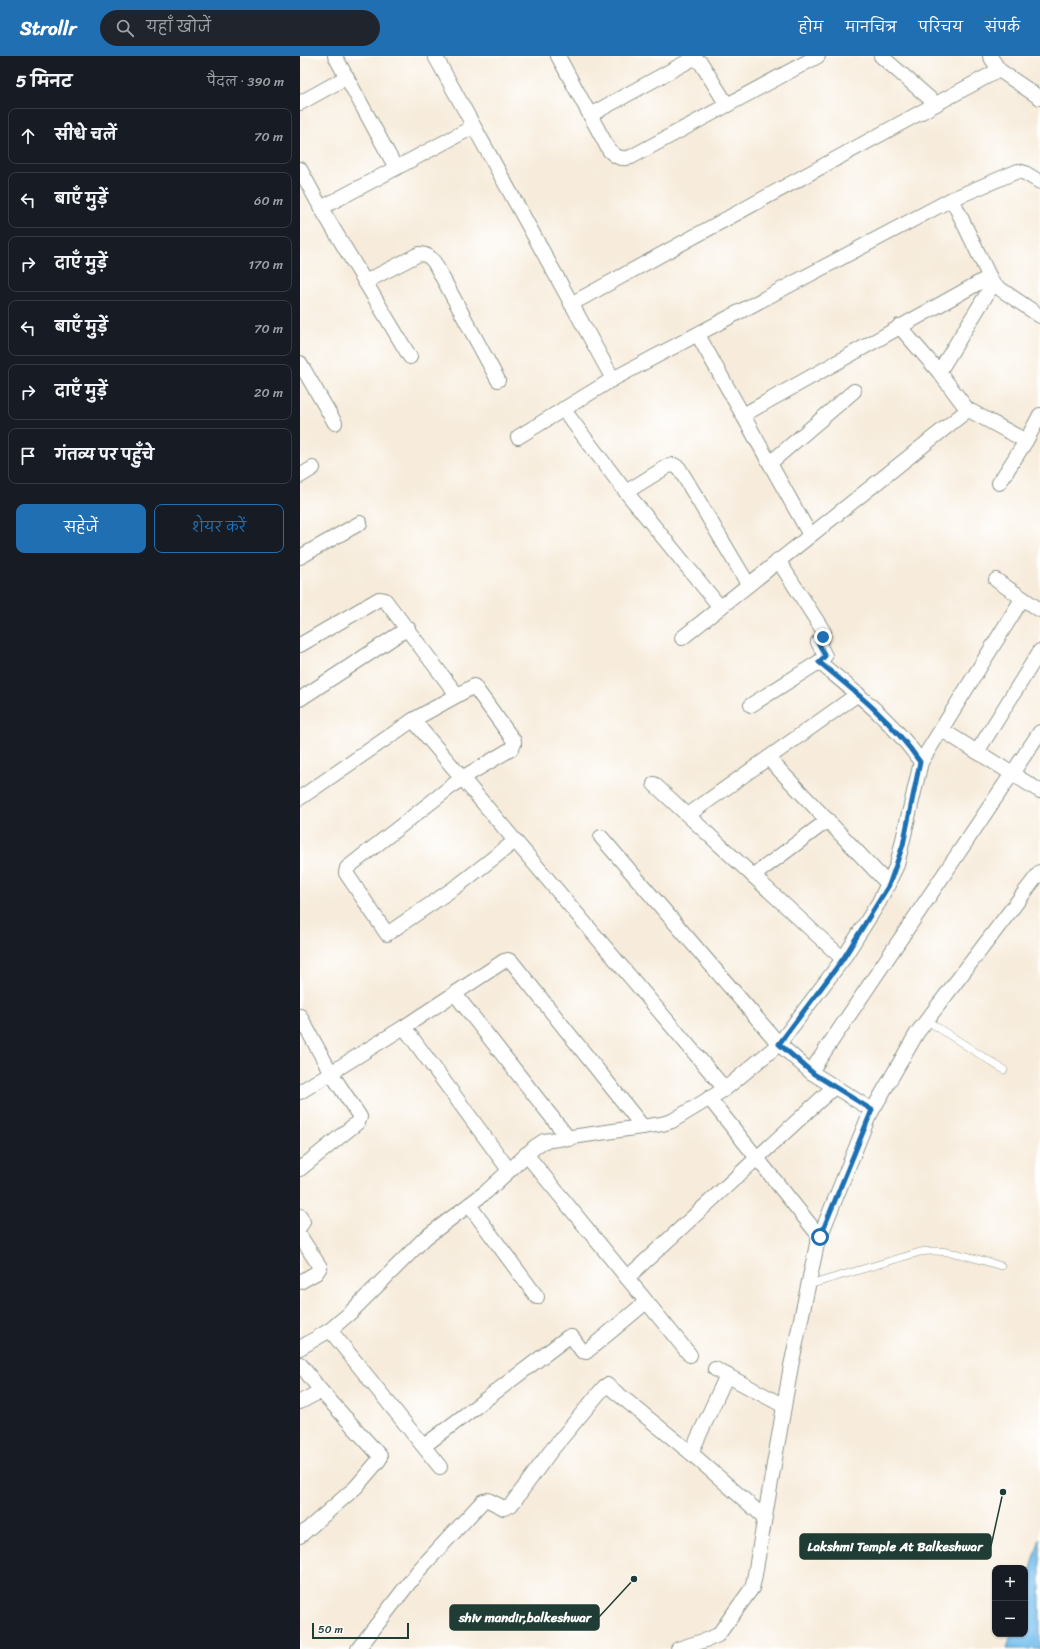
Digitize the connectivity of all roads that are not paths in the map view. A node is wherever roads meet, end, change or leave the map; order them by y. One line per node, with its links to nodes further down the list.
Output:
1 (335, 56): 9 (street)
2 (435, 56): 15 (street)
3 (558, 56): 14 (street)
4 (818, 56): 7 (street)
5 (881, 56): 12 (street)
6 (990, 56): 8 (street)
7 (799, 60): 13 (street)
8 (999, 70): 10 (street); 12 (street)
9 (347, 77): 11 (street); 16 (street)
10 (1040, 98)
11 (300, 103)
12 (936, 104): 23 (street)
13 (727, 105): 14 (street); 14 (street)
14 (590, 115)
15 (473, 127): 16 (street); 23 (street)
16 (396, 168): 20 (street)
17 (300, 169): 20 (street)
18 (1040, 182): 19 (street)
19 (952, 199): 21 (street); 26 (street)
20 (321, 208): 22 (street)
21 (991, 281): 24 (street); 25 (street); 29 (street)
22 (365, 282): 27 (street); 31 (street)
23 (570, 304): 30 (street)
24 (1040, 316)
25 (900, 326): 29 (street); 35 (street)
26 (698, 334): 30 (street); 35 (street)
27 (410, 356)
28 (300, 363): 37 (street)
29 (939, 372): 34 (street)
30 (613, 379): 33 (street)
31 (498, 380)
32 (854, 391): 40 (street)
33 (563, 409): 38 (street); 44 (street)
34 (967, 409): 39 (street); 46 (street)
35 (743, 415): 40 (street)
36 (1040, 415): 39 (street)
37 (335, 423)
38 (518, 437)
39 (1026, 441): 43 (street)
40 (770, 463): 46 (street)
41 (313, 468): 42 (street)
42 (300, 476)
43 (1000, 482)
44 (626, 492): 50 (street); 52 (street)
45 (360, 523): 47 (street)
46 (810, 535): 48 (street)
47 (300, 558)
48 (778, 560): 50 (street); 58 (street)
49 (996, 580): 51 (street)
50 (748, 584): 52 (street)
51 (1022, 598): 53 (street); 64 (street)
52 (720, 607): 55 (street)
53 (1040, 610)
54 (408, 628): 56 (street); 60 (street); 61 (street)
55 (682, 638)
56 (300, 645)
57 (1040, 650): 66 (street)
58 (819, 662): 59 (street); 62 (street)
59 (858, 694): 67 (street); 68 (street)
60 (457, 695): 63 (street); 70 (street)
61 (300, 699)
62 (751, 704)
63 (413, 720): 70 (street); 73 (street)
64 (942, 730): 66 (street); 68 (street)
65 (1040, 732): 69 (street)
66 (977, 752): 69 (street)
67 (768, 758): 74 (street); 75 (street)
68 (920, 762): 80 (street)
69 (1013, 774): 72 (street); 89 (street)
70 (462, 778): 77 (street); 77 (street)
71 (654, 784): 74 (street)
72 (1040, 791)
73 (300, 798)
74 (688, 815): 79 (street)
75 (828, 820): 79 (street); 80 (street)
76 (601, 837): 86 (street)
77 (515, 841): 91 (street)
78 (1040, 872): 83 (street)
79 (753, 876): 81 (street)
80 (889, 885): 81 (street)
81 (843, 959): 86 (street)
82 (455, 994): 85 (street); 95 (street); 96 (street)
83 (926, 1020): 87 (lane); 94 (street)
84 (302, 1022): 88 (street)
85 (404, 1027): 88 (street); 100 (street)
86 (779, 1044): 89 (street); 91 (street)
87 (1004, 1070)
88 (331, 1073): 92 (street); 99 (street)
89 (812, 1073): 90 (street)
90 (834, 1087): 94 (street); 98 (street)
91 (725, 1089): 93 (street)
92 (300, 1092)
93 (709, 1098): 95 (street); 98 (street)
94 (872, 1110): 105 (street)
95 (644, 1127): 96 (street)
96 (569, 1138): 97 (street)
97 (526, 1154): 100 (street); 107 (street)
98 (756, 1158): 105 (street); 107 (street)
99 (300, 1169)
100 (509, 1170): 101 (street)
101 (469, 1205): 110 (street); 112 (street)
102 (300, 1216): 103 (street)
103 (300, 1226)
104 (300, 1236): 108 (street)
105 (820, 1237): 109 (street)
106 (1001, 1266): 109 (lane)
107 (627, 1278): 111 (street)
108 (300, 1282)
109 (809, 1285): 118 (street)
110 (537, 1297)
111 (646, 1302): 114 (street); 119 (street)
112 (330, 1330): 113 (street); 119 (street)
113 (300, 1348)
114 (690, 1355)
115 (300, 1364): 116 (street)
116 (321, 1391): 117 (street); 123 (street)
117 (300, 1402)
118 (784, 1406): 120 (street); 122 (street)
119 (424, 1446): 121 (street)
120 (691, 1453): 122 (street); 124 (street)
121 (440, 1467)
122 (764, 1517): 125 (street)
123 (300, 1536)
124 (358, 1649)
125 (678, 1649)

